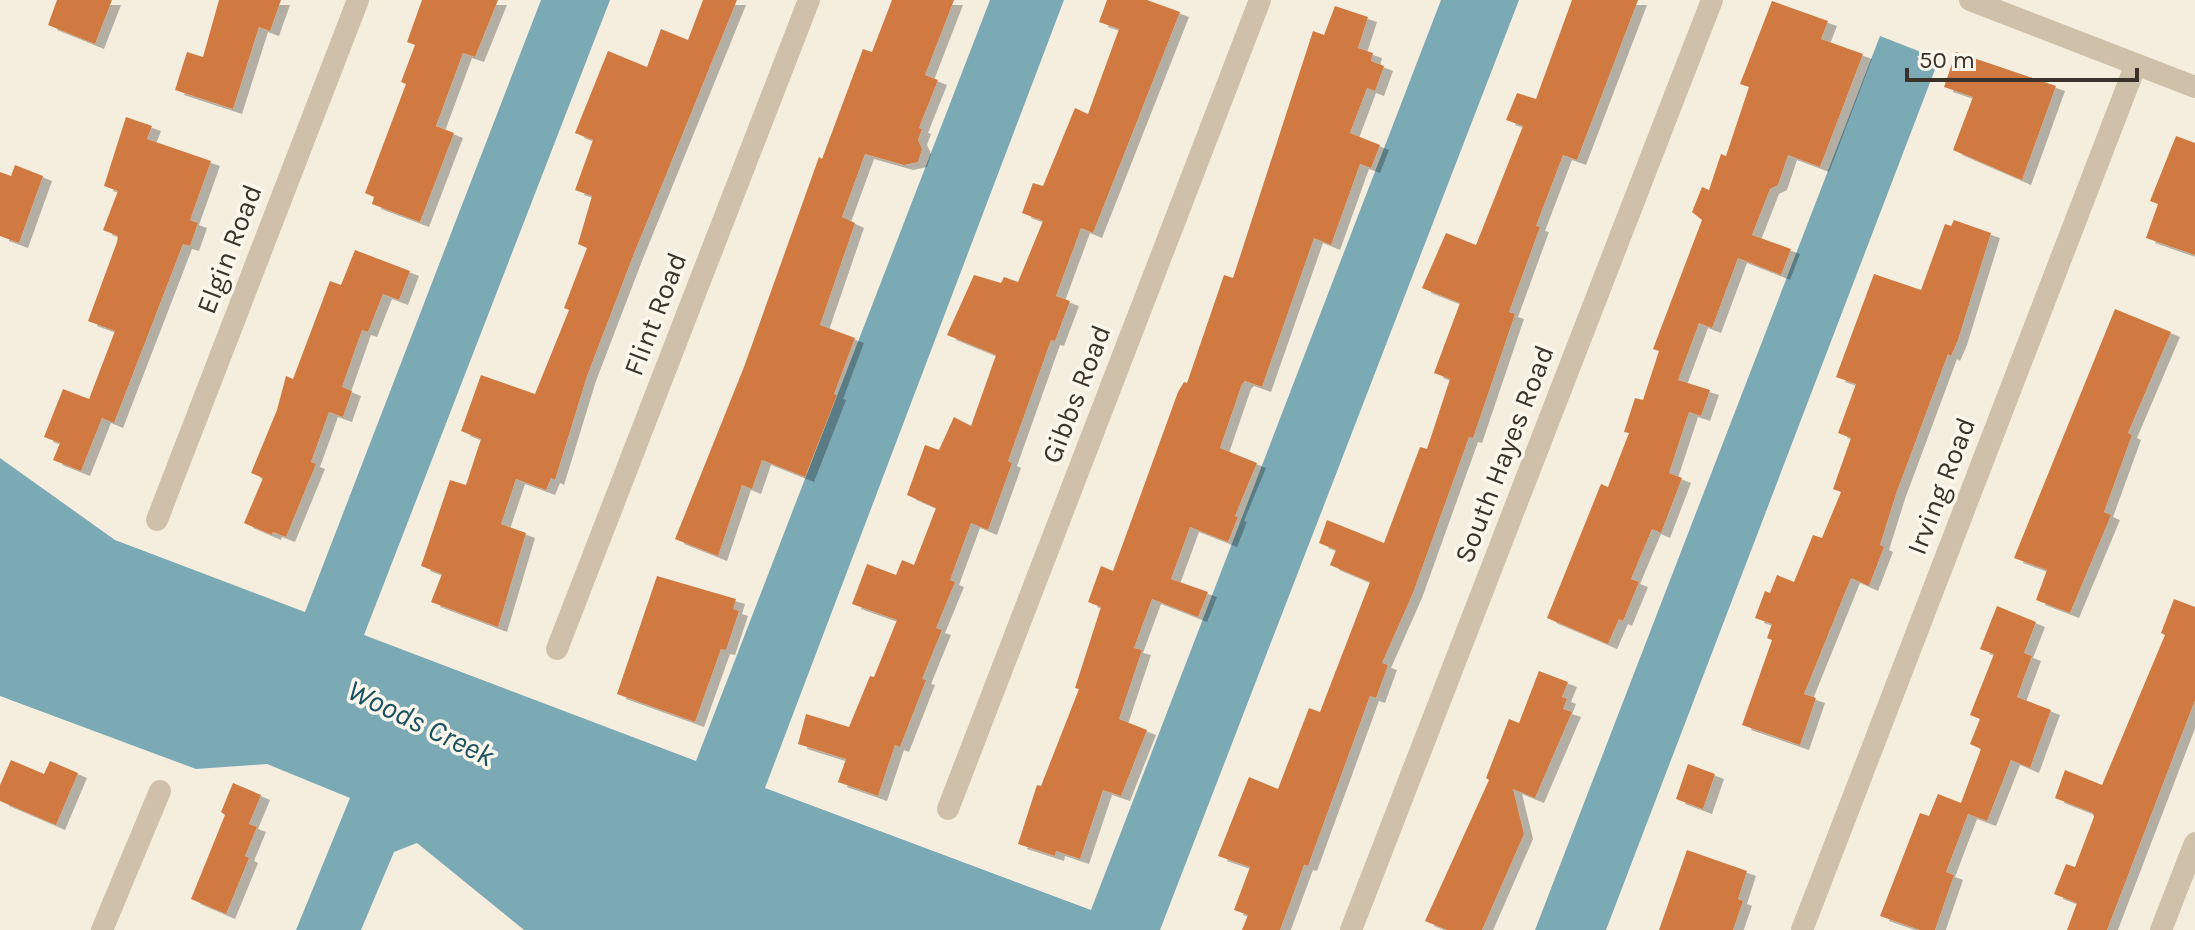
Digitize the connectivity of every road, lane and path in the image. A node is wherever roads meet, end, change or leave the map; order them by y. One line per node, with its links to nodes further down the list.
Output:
1 (358, 0): 8 (street, Elgin Road)
2 (809, 0): 9 (street, Flint Road)
3 (1260, 0): 11 (street, Gibbs Road)
4 (1712, 0): 14 (street, South Hayes Road)
5 (1970, 0): 6 (street)
6 (2136, 64): 7 (street); 15 (street, Irving Road)
7 (2195, 87)
8 (157, 520)
9 (557, 649)
10 (160, 791): 13 (street)
11 (948, 809)
12 (2195, 843): 16 (street)
13 (102, 930)
14 (1351, 930)
15 (1802, 930)
16 (2161, 930)

